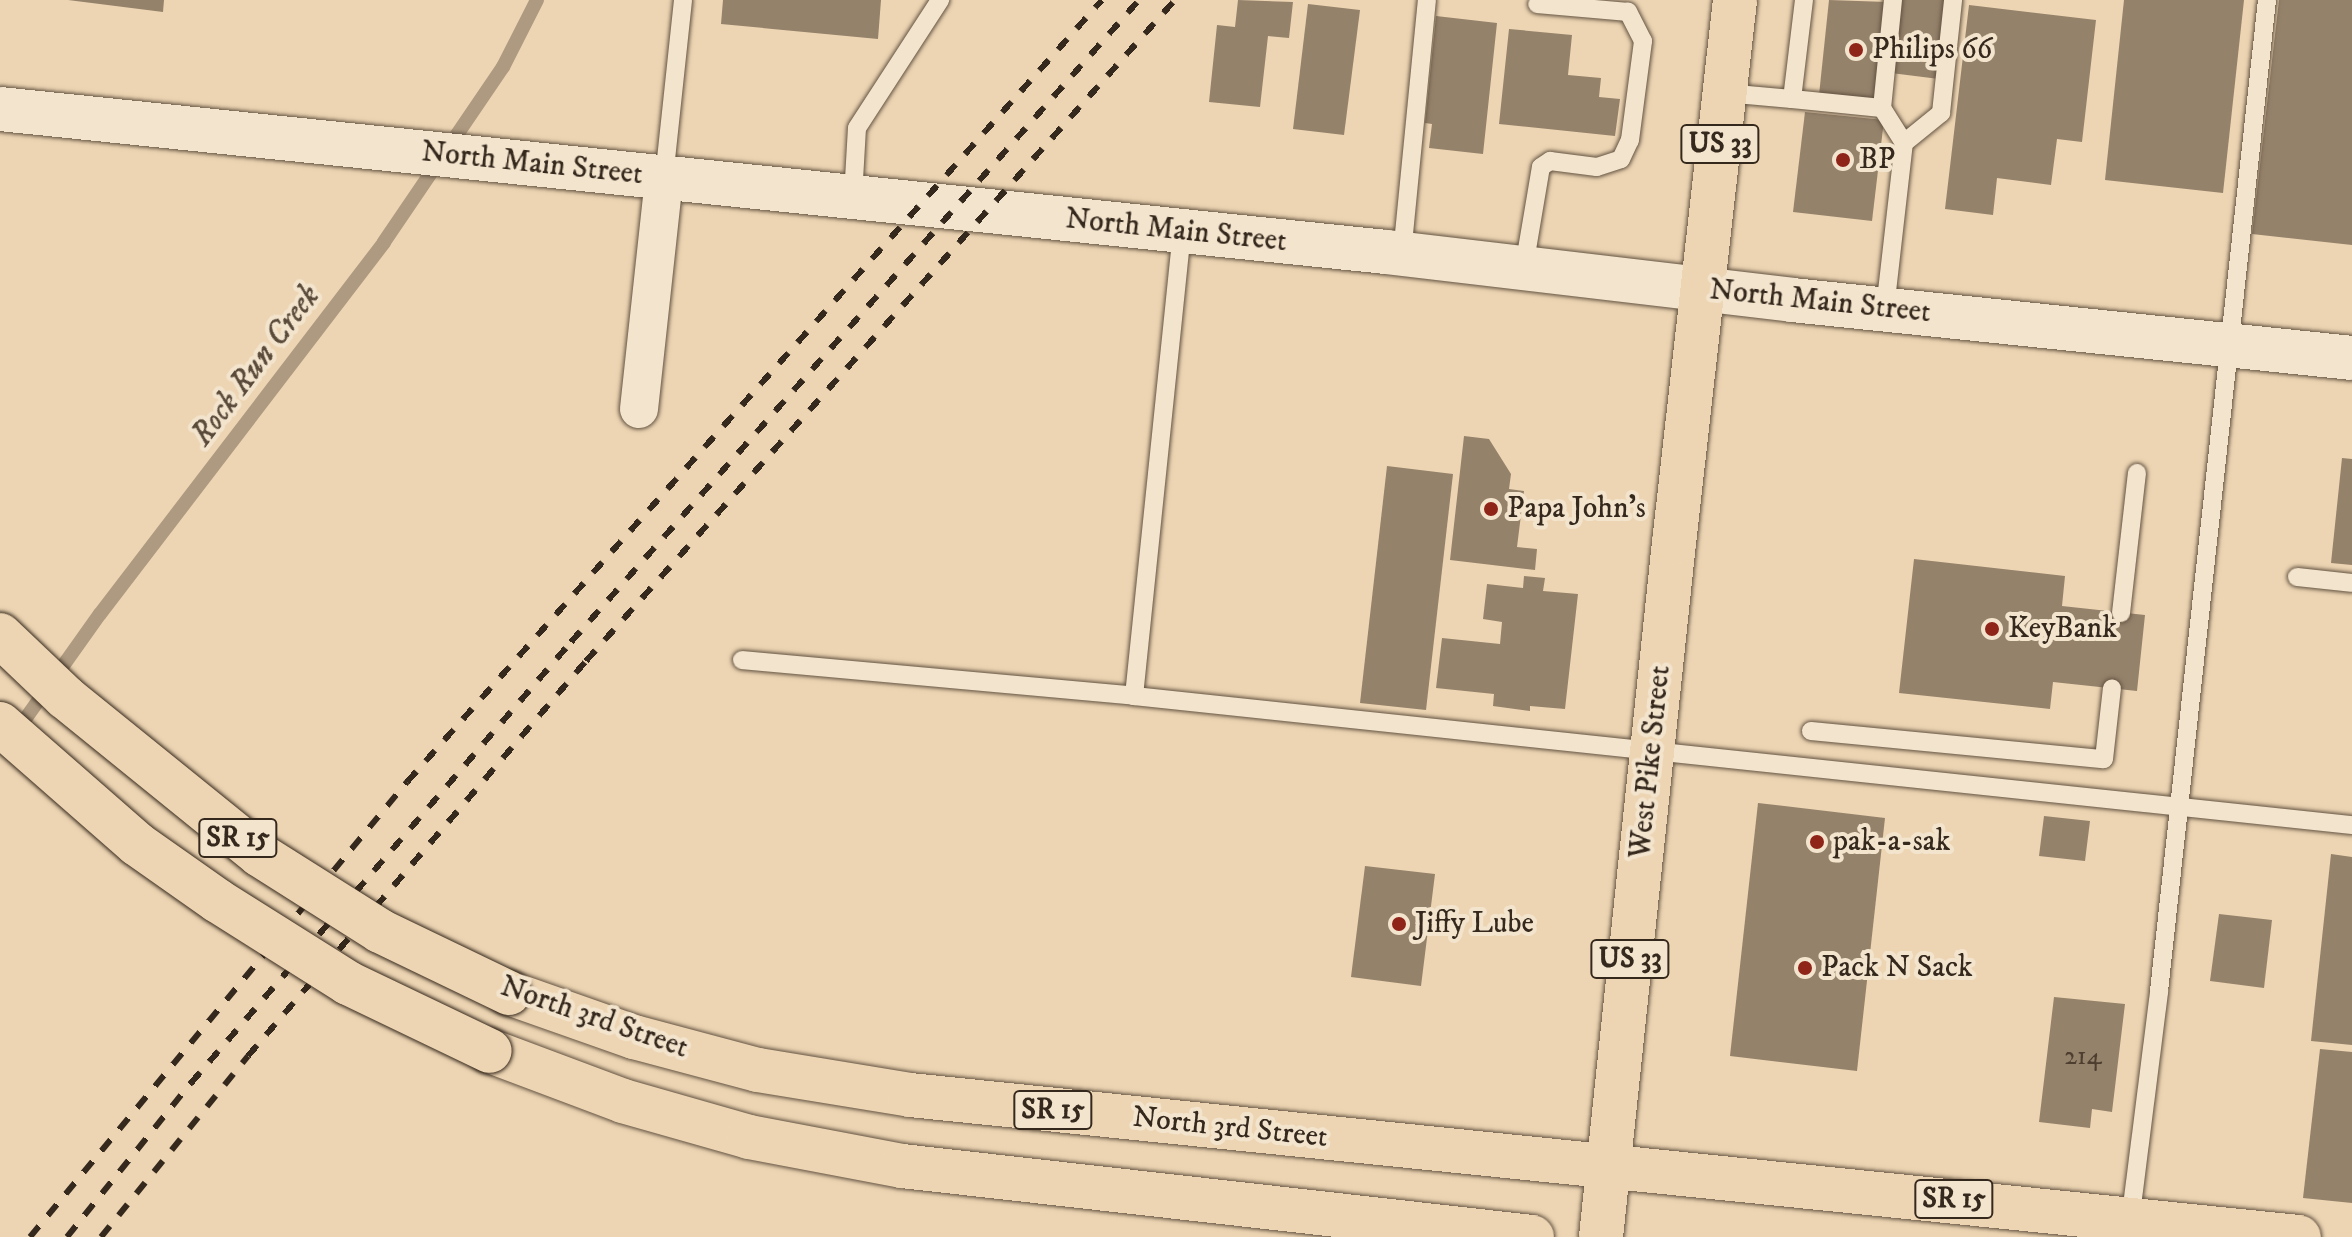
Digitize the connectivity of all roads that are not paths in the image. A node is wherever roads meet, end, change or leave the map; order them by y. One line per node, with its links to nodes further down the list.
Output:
1 (683, 0): 15 (lane)
2 (940, 0): 16 (lane)
3 (1427, 0): 18 (lane)
4 (1735, 0): 10 (main road, US 33)
5 (1804, 0): 11 (lane)
6 (1893, 0): 12 (lane)
7 (1953, 0): 14 (lane)
8 (2267, 0): 22 (lane)
9 (1537, 4): 19 (lane)
10 (1725, 93): 11 (lane); 20 (main road, US 33)
11 (1792, 99): 12 (lane)
12 (1882, 108): 14 (lane)
13 (0, 109): 15 (main road, North Main Street)
14 (1904, 143): 21 (lane)
15 (664, 178): 16 (main road, North Main Street); 24 (street)
16 (853, 198): 17 (main road, North Main Street)
17 (1182, 231): 18 (main road, North Main Street); 32 (lane)
18 (1402, 254): 19 (main road, North Main Street)
19 (1524, 267): 20 (main road, North Main Street)
20 (1703, 288): 21 (main road, North Main Street); 35 (main road, West Pike Street / US 33)
21 (1885, 309): 22 (main road, North Main Street)
22 (2230, 345): 23 (main road, North Main Street); 36 (lane)
23 (2352, 358)
24 (639, 409)
25 (2137, 473): 28 (lane)
26 (2297, 577): 27 (lane)
27 (2352, 583)
28 (2121, 613)
29 (0, 635): 38 (main road, North 3rd Street / SR 15, bridge)
30 (742, 660): 32 (lane)
31 (2112, 688): 34 (lane)
32 (1134, 696): 35 (lane)
33 (0, 724): 39 (main road, SR 15, bridge)
34 (1811, 731)
35 (1653, 751): 36 (lane); 38 (main road, West Pike Street / US 33)
36 (2178, 807): 37 (lane); 40 (lane)
37 (2352, 825)
38 (1609, 1166): 40 (main road, North 3rd Street / SR 15); 43 (main road, West Pike Street / US 33)
39 (1232, 1203): 41 (main road); 42 (main road, SR 15)
40 (2129, 1228): 44 (main road, North 3rd Street / SR 15)
41 (1316, 1237)
42 (1532, 1237)
43 (1601, 1237)
44 (2299, 1237)

